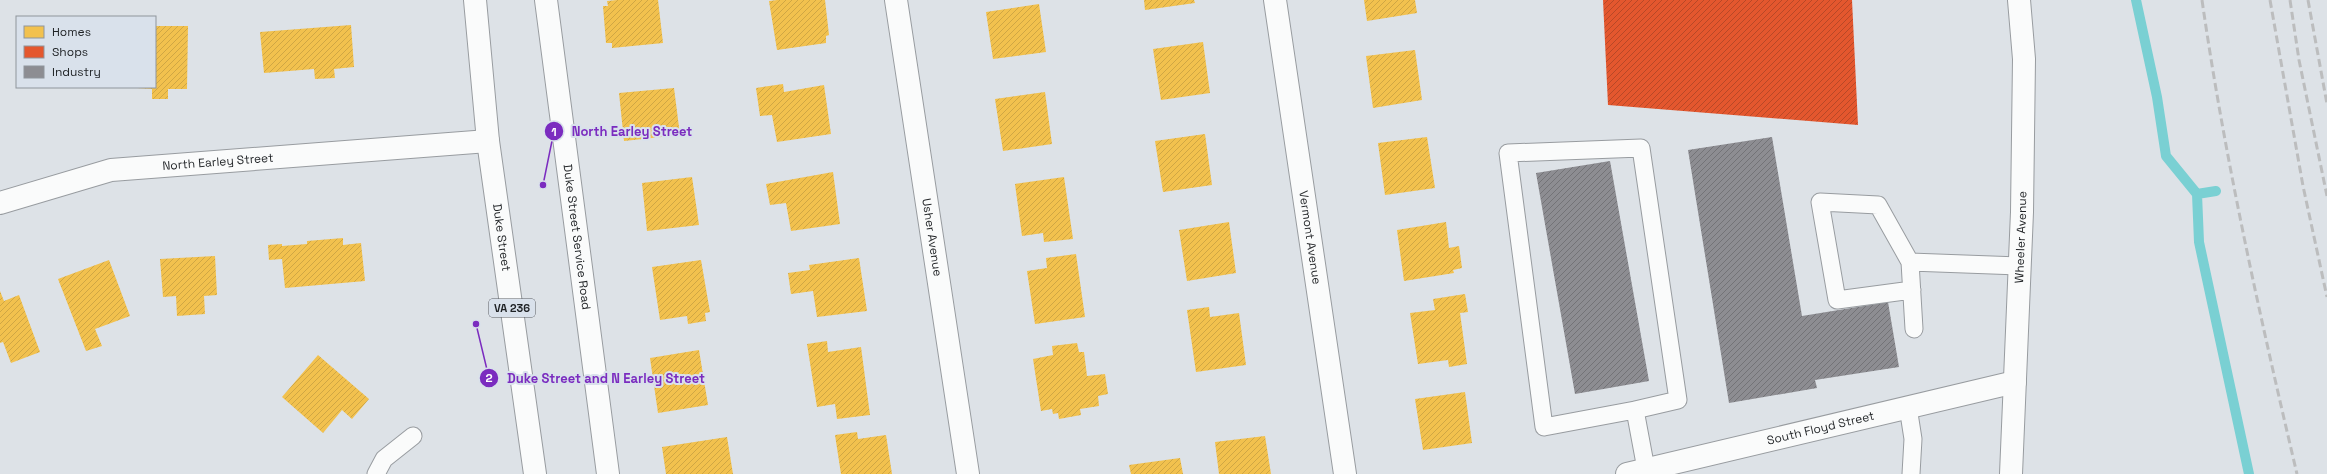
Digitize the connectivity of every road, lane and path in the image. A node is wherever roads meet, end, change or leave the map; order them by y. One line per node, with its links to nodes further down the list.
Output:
1 (475, 0): 6 (street, Duke Street / VA 236)
2 (546, 0): 20 (street, Duke Street Service Road)
3 (896, 0): 21 (street, Usher Avenue)
4 (1275, 0): 22 (street, Vermont Avenue)
5 (2019, 0): 9 (street, Wheeler Avenue)
6 (488, 141): 7 (street, North Earley Street); 19 (street, Duke Street / VA 236)
7 (0, 203)
8 (1910, 262): 9 (lane); 10 (lane); 10 (lane)
9 (2019, 266): 12 (street, Wheeler Avenue)
10 (1912, 290): 11 (lane)
11 (1914, 329)
12 (2015, 382): 13 (street, South Floyd Street); 24 (street, Wheeler Avenue)
13 (1908, 408): 16 (street, South Floyd Street); 23 (lane)
14 (1635, 410): 14 (lane); 17 (lane)
15 (413, 436): 18 (lane)
16 (1680, 468): 17 (street, South Floyd Street)
17 (1636, 472)
18 (376, 474)
19 (535, 474)
20 (608, 474)
21 (968, 474)
22 (1345, 474)
23 (1911, 474)
24 (2011, 474)

